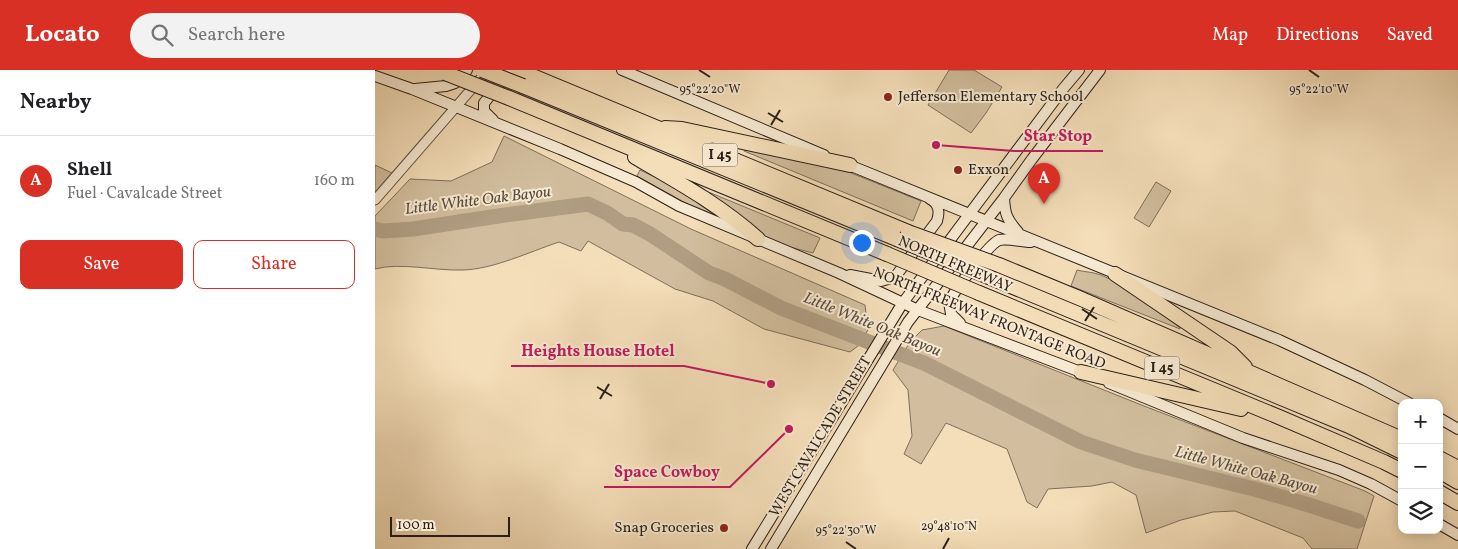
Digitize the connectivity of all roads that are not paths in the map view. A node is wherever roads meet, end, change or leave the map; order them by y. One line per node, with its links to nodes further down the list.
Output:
1 (467, 70): 11 (main road)
2 (482, 70): 22 (highway, NORTH FREEWAY, bridge)
3 (488, 70): 12 (street)
4 (511, 70): 13 (main road)
5 (519, 70): 15 (highway, NORTH FREEWAY / I 45)
6 (622, 70): 16 (main road)
7 (1079, 70): 20 (main road, WEST CAVALCADE STREET)
8 (1100, 70): 18 (main road, WEST CAVALCADE STREET)
9 (442, 71): 14 (highway, NORTH FREEWAY / I 45, bridge)
10 (375, 76): 11 (main road, NORTH FREEWAY FRONTAGE ROAD)
11 (412, 89): 12 (main road, NORTH FREEWAY FRONTAGE ROAD)
12 (455, 107): 13 (main road, NORTH FREEWAY FRONTAGE ROAD); 19 (street)
13 (497, 124): 24 (main road, NORTH FREEWAY FRONTAGE ROAD)
14 (582, 127): 24 (highway); 36 (highway, NORTH FREEWAY / I 45, bridge)
15 (653, 127): 16 (highway); 22 (highway, NORTH FREEWAY / I 45)
16 (850, 165): 17 (main road)
17 (926, 196): 20 (main road); 26 (main road)
18 (1005, 198): 21 (main road, WEST CAVALCADE STREET); 23 (main road)
19 (375, 200)
20 (970, 214): 21 (main road); 28 (main road, WEST CAVALCADE STREET)
21 (987, 220): 23 (main road); 29 (main road, WEST CAVALCADE STREET)
22 (903, 236): 32 (highway, NORTH FREEWAY / I 45, bridge); 40 (highway, NORTH FREEWAY, bridge)
23 (1022, 236): 25 (main road)
24 (758, 238): 26 (main road, NORTH FREEWAY FRONTAGE ROAD)
25 (1034, 242): 27 (main road); 30 (main road)
26 (839, 273): 28 (main road, NORTH FREEWAY FRONTAGE ROAD)
27 (1115, 274): 32 (highway); 33 (main road)
28 (902, 304): 29 (main road, NORTH FREEWAY FRONTAGE ROAD); 34 (main road, WEST CAVALCADE STREET)
29 (918, 310): 30 (main road, NORTH FREEWAY FRONTAGE ROAD); 35 (main road, WEST CAVALCADE STREET)
30 (967, 328): 31 (main road, NORTH FREEWAY FRONTAGE ROAD)
31 (1081, 372): 36 (highway); 47 (main road, NORTH FREEWAY FRONTAGE ROAD)
32 (1250, 373): 39 (highway, NORTH FREEWAY / I 45)
33 (1401, 399)
34 (843, 400): 35 (main road); 51 (main road, WEST CAVALCADE STREET)
35 (857, 407): 52 (main road, WEST CAVALCADE STREET)
36 (1279, 417): 43 (highway, NORTH FREEWAY / I 45)
37 (1443, 420): 38 (main road)
38 (1458, 429)
39 (1398, 437)
40 (1398, 450)
41 (1443, 460): 42 (highway)
42 (1458, 468)
43 (1398, 470)
44 (1443, 473): 45 (highway)
45 (1458, 482)
46 (1443, 494): 48 (highway)
47 (1398, 499)
48 (1458, 503)
49 (1443, 526): 50 (main road)
50 (1458, 535)
51 (752, 549)
52 (771, 549)

